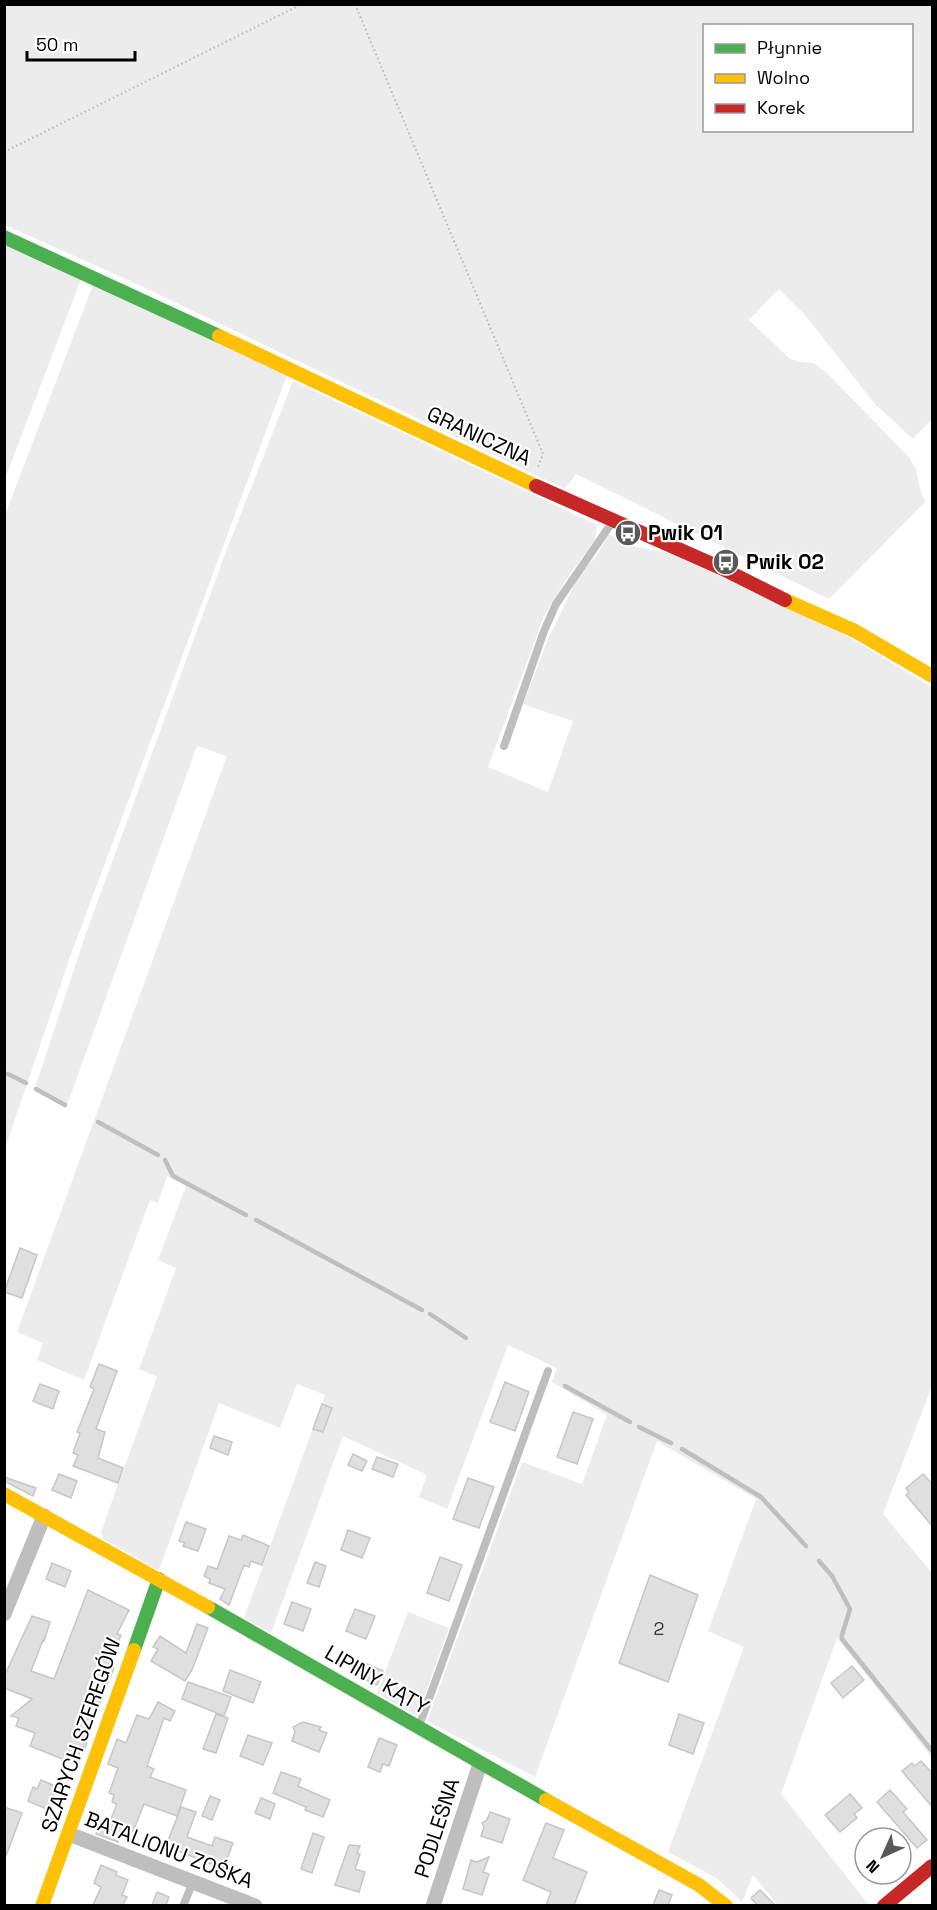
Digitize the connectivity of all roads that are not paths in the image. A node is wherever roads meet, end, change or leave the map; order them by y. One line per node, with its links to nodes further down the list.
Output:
1 (4, 237): 2 (street, GRANICZNA)
2 (614, 519): 3 (street, GRANICZNA); 4 (lane)
3 (933, 676)
4 (504, 746)
5 (548, 1371): 10 (lane)
6 (4, 1494): 7 (street, LIPINY KĄTY)
7 (44, 1516): 8 (street, LIPINY KĄTY); 9 (street)
8 (159, 1579): 10 (street, LIPINY KĄTY); 12 (street, SZARYCH SZEREGÓW)
9 (4, 1614)
10 (417, 1727): 11 (street, LIPINY KĄTY)
11 (480, 1764): 18 (street, PODLEŚNA); 19 (street, LIPINY KĄTY)
12 (69, 1834): 14 (street, BATALIONU ZOŚKA); 15 (street, SZARYCH SZEREGÓW)
13 (933, 1866): 20 (street)
14 (193, 1881): 16 (lane); 17 (street, BATALIONU ZOŚKA)
15 (42, 1905)
16 (183, 1905)
17 (255, 1905)
18 (433, 1905)
19 (726, 1905)
20 (884, 1905)

